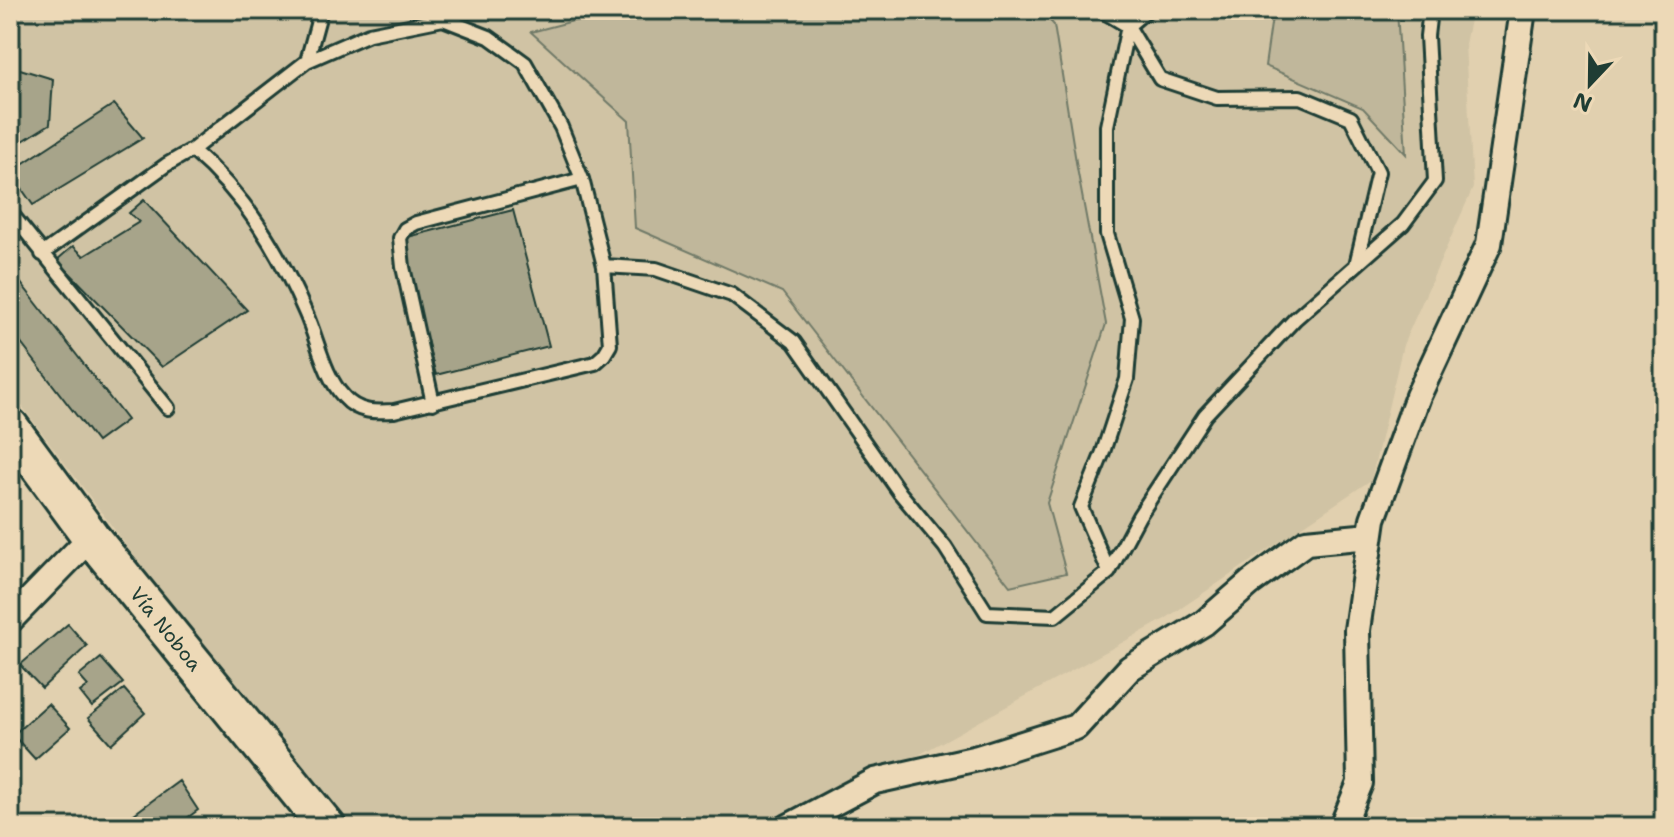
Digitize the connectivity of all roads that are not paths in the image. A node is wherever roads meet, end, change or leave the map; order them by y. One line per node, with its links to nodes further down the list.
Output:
1 (321, 10): 9 (lane)
2 (471, 10): 7 (lane)
3 (1101, 10): 8 (lane)
4 (1147, 10): 8 (lane)
5 (1430, 10): 15 (lane)
6 (1523, 10): 19 (street)
7 (443, 19): 9 (lane); 11 (lane)
8 (1128, 26): 15 (lane); 21 (lane)
9 (307, 61): 10 (lane)
10 (192, 150): 13 (lane); 16 (lane)
11 (582, 179): 14 (lane); 16 (lane)
12 (10, 212): 13 (lane)
13 (42, 254): 17 (lane)
14 (604, 266): 16 (lane); 21 (lane)
15 (1356, 266): 21 (lane)
16 (433, 403)
17 (168, 408)
18 (10, 427): 20 (main road, Vía Noboa)
19 (1370, 536): 24 (street); 25 (street)
20 (91, 537): 22 (street); 23 (main road, Vía Noboa)
21 (1109, 572)
22 (10, 620)
23 (327, 827)
24 (788, 827)
25 (1342, 827)

